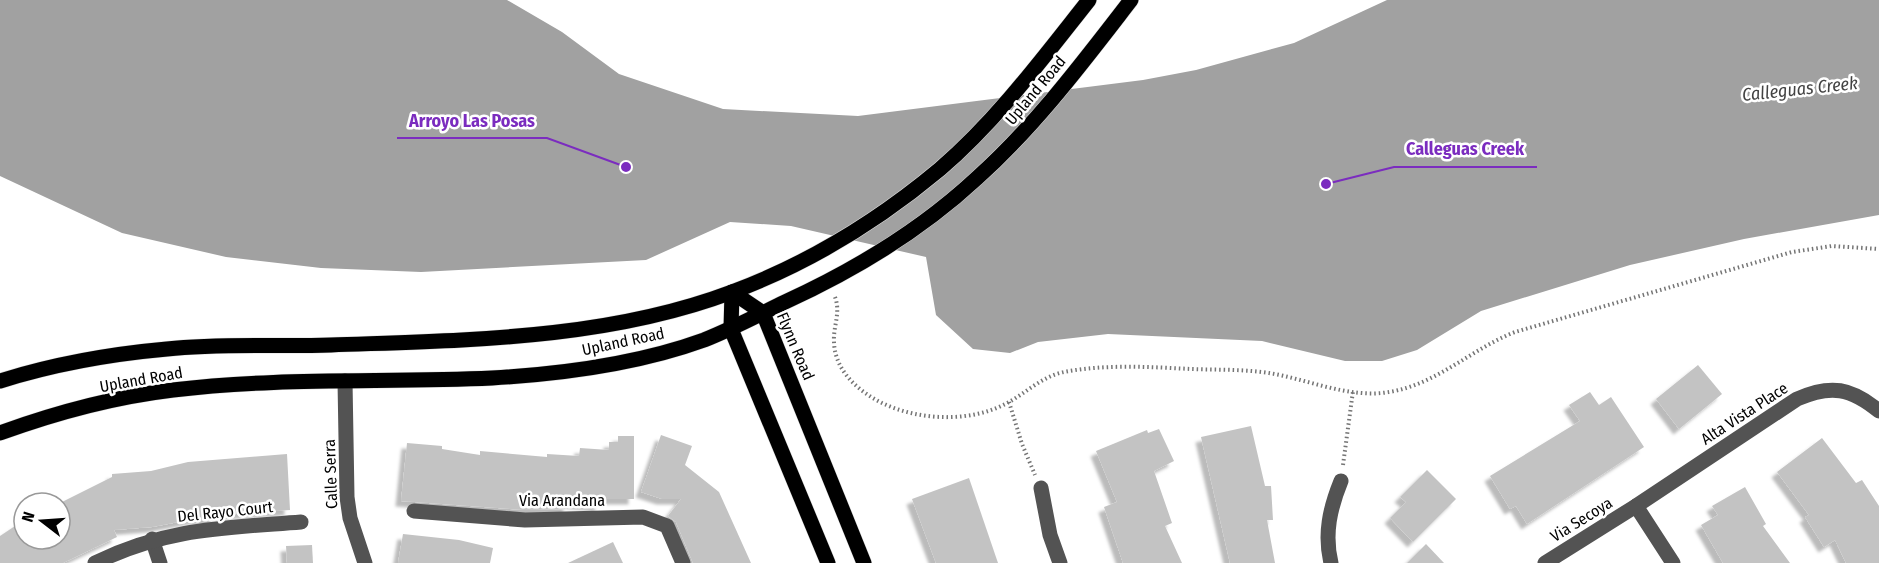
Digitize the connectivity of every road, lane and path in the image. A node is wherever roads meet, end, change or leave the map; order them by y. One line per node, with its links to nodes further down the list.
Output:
1 (1089, 0): 5 (main road, Upland Road)
2 (1131, 0): 4 (main road, Upland Road)
3 (1879, 249): 10 (path)
4 (829, 282): 6 (main road, Upland Road); 11 (path)
5 (732, 292): 6 (main road, Flynn Road); 7 (main road); 8 (main road, Upland Road)
6 (763, 313): 7 (main road, Upland Road); 25 (main road, Flynn Road)
7 (731, 329): 9 (main road, Upland Road); 24 (main road)
8 (0, 381)
9 (345, 381): 13 (main road, Upland Road); 22 (street, Calle Serra)
10 (1353, 391): 11 (path); 14 (path)
11 (1009, 402): 15 (path)
12 (1879, 411): 16 (street, Alta Vista Place)
13 (0, 433)
14 (1341, 481): 27 (street)
15 (1041, 488): 26 (street)
16 (1636, 506): 28 (street, Via Secoya); 29 (street)
17 (414, 511): 23 (street, Via Arandana)
18 (301, 522): 19 (street, Del Rayo Court)
19 (152, 539): 20 (street, Del Rayo Court); 21 (street)
20 (95, 563)
21 (160, 563)
22 (365, 563)
23 (683, 563)
24 (828, 563)
25 (864, 563)
26 (1060, 563)
27 (1331, 563)
28 (1545, 563)
29 (1673, 563)

